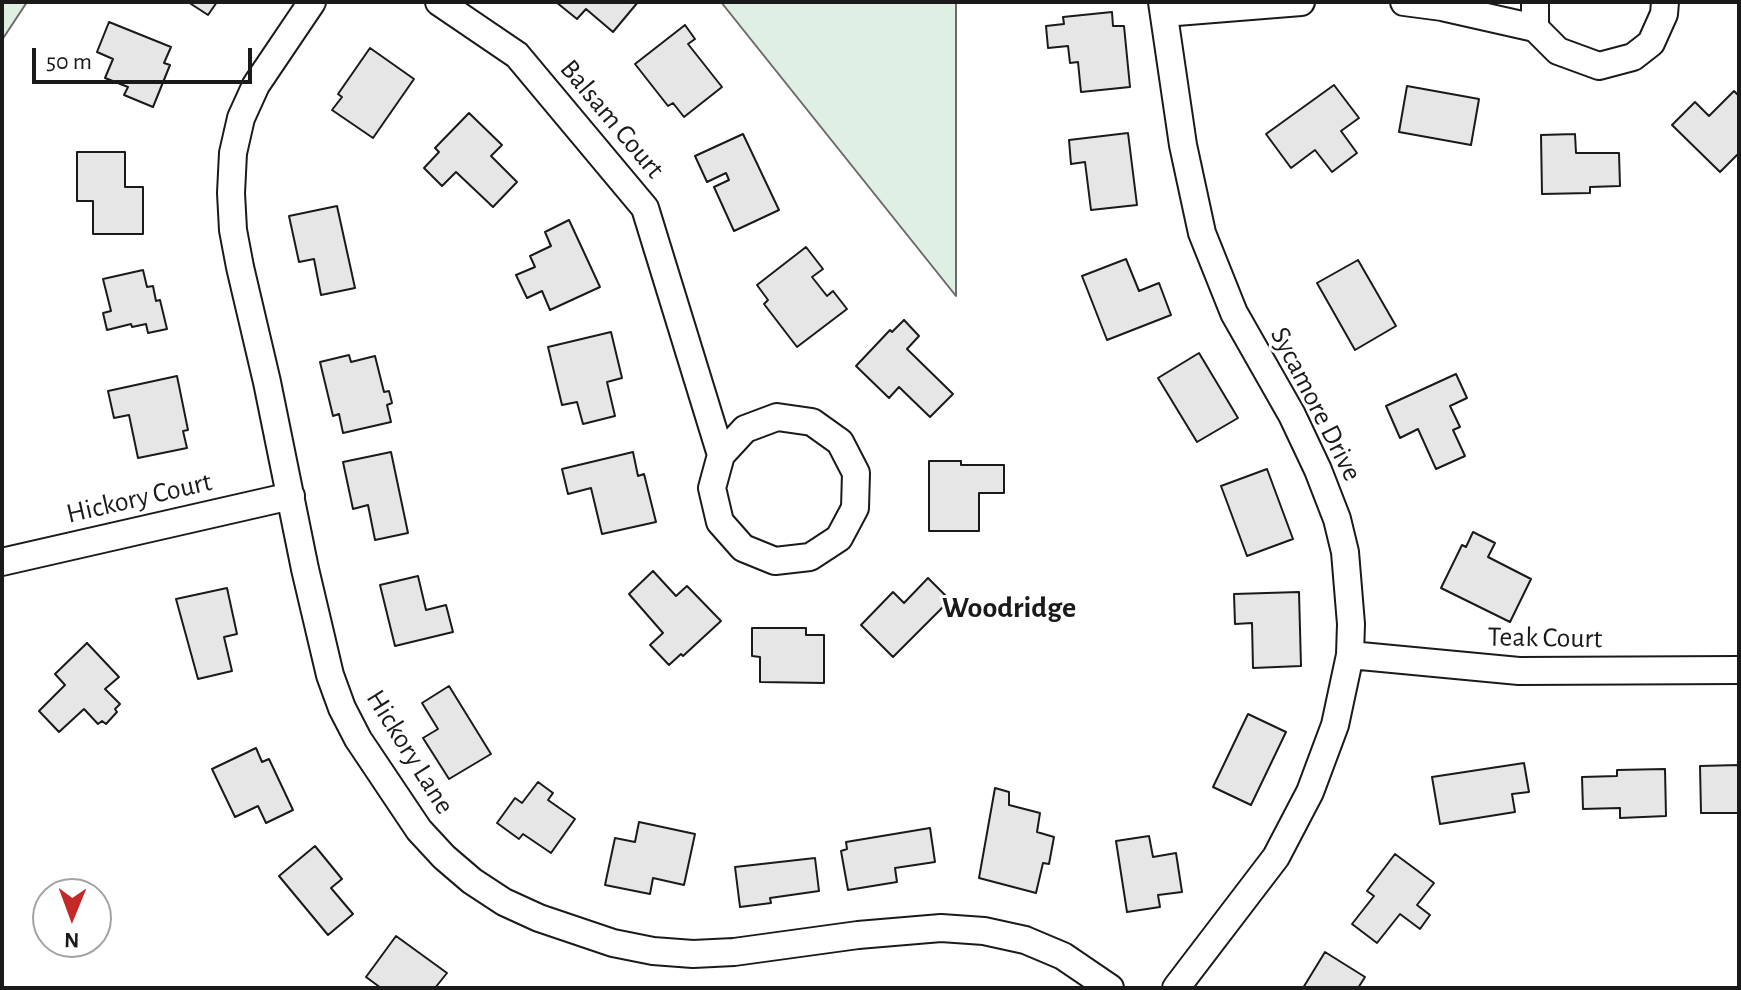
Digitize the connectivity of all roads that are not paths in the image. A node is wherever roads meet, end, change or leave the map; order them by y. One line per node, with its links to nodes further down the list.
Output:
1 (312, 2): 9 (street, Hickory Lane)
2 (439, 2): 8 (street, Balsam Court)
3 (1301, 2): 6 (street)
4 (1404, 2): 7 (street)
5 (1665, 2): 7 (street)
6 (1163, 8): 11 (street, Sycamore Drive)
7 (1535, 15)
8 (721, 455): 8 (street, Balsam Court)
9 (291, 496): 10 (street, Hickory Court); 13 (street, Hickory Lane)
10 (2, 562)
11 (1350, 655): 12 (street, Teak Court); 14 (street, Sycamore Drive)
12 (1739, 670)
13 (1110, 988)
14 (1176, 988)

